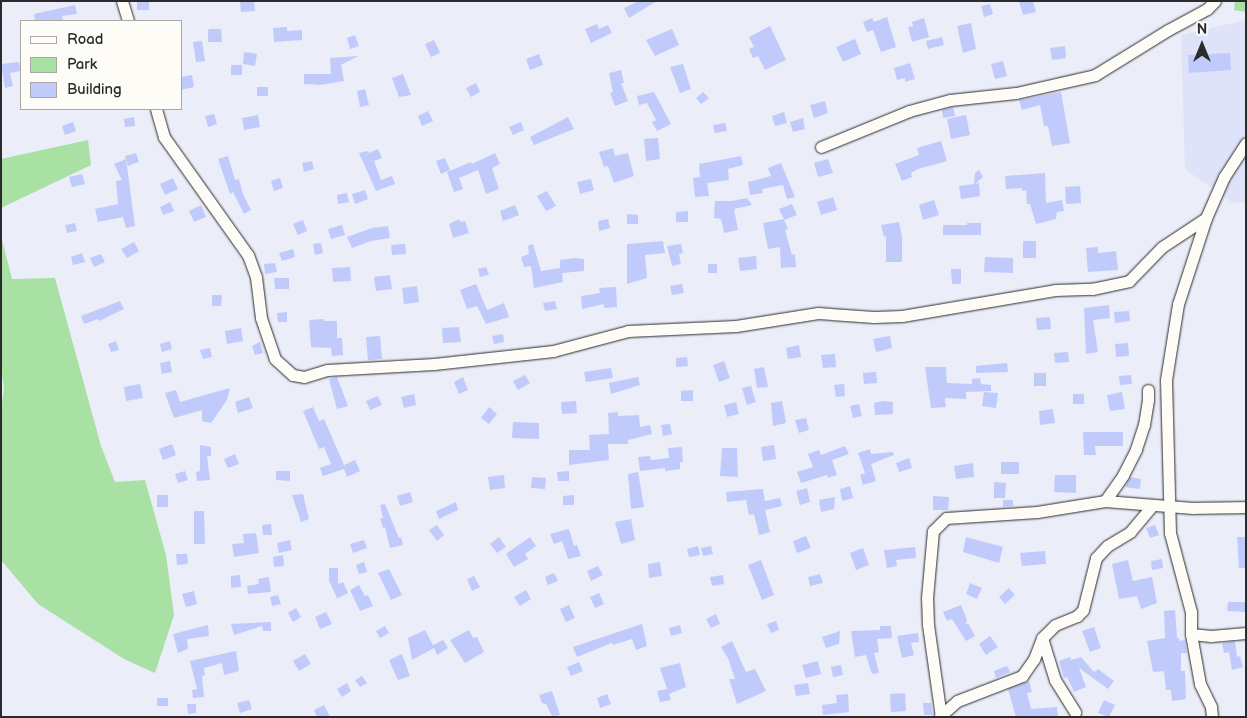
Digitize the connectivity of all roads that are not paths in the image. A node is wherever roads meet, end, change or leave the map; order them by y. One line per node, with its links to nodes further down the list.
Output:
1 (122, 1): 3 (street)
2 (1215, 1): 6 (street)
3 (128, 20)
4 (156, 110): 7 (street)
5 (1246, 143): 7 (street)
6 (821, 147)
7 (1206, 218): 10 (street)
8 (1148, 390): 9 (street)
9 (1105, 501): 11 (street); 17 (street)
10 (1169, 504): 11 (street); 12 (street); 14 (street)
11 (1153, 505): 15 (street)
12 (1246, 507)
13 (1246, 633): 14 (street)
14 (1191, 634): 18 (street)
15 (1042, 638): 16 (street); 17 (street)
16 (1075, 712)
17 (941, 717)
18 (1212, 717)

